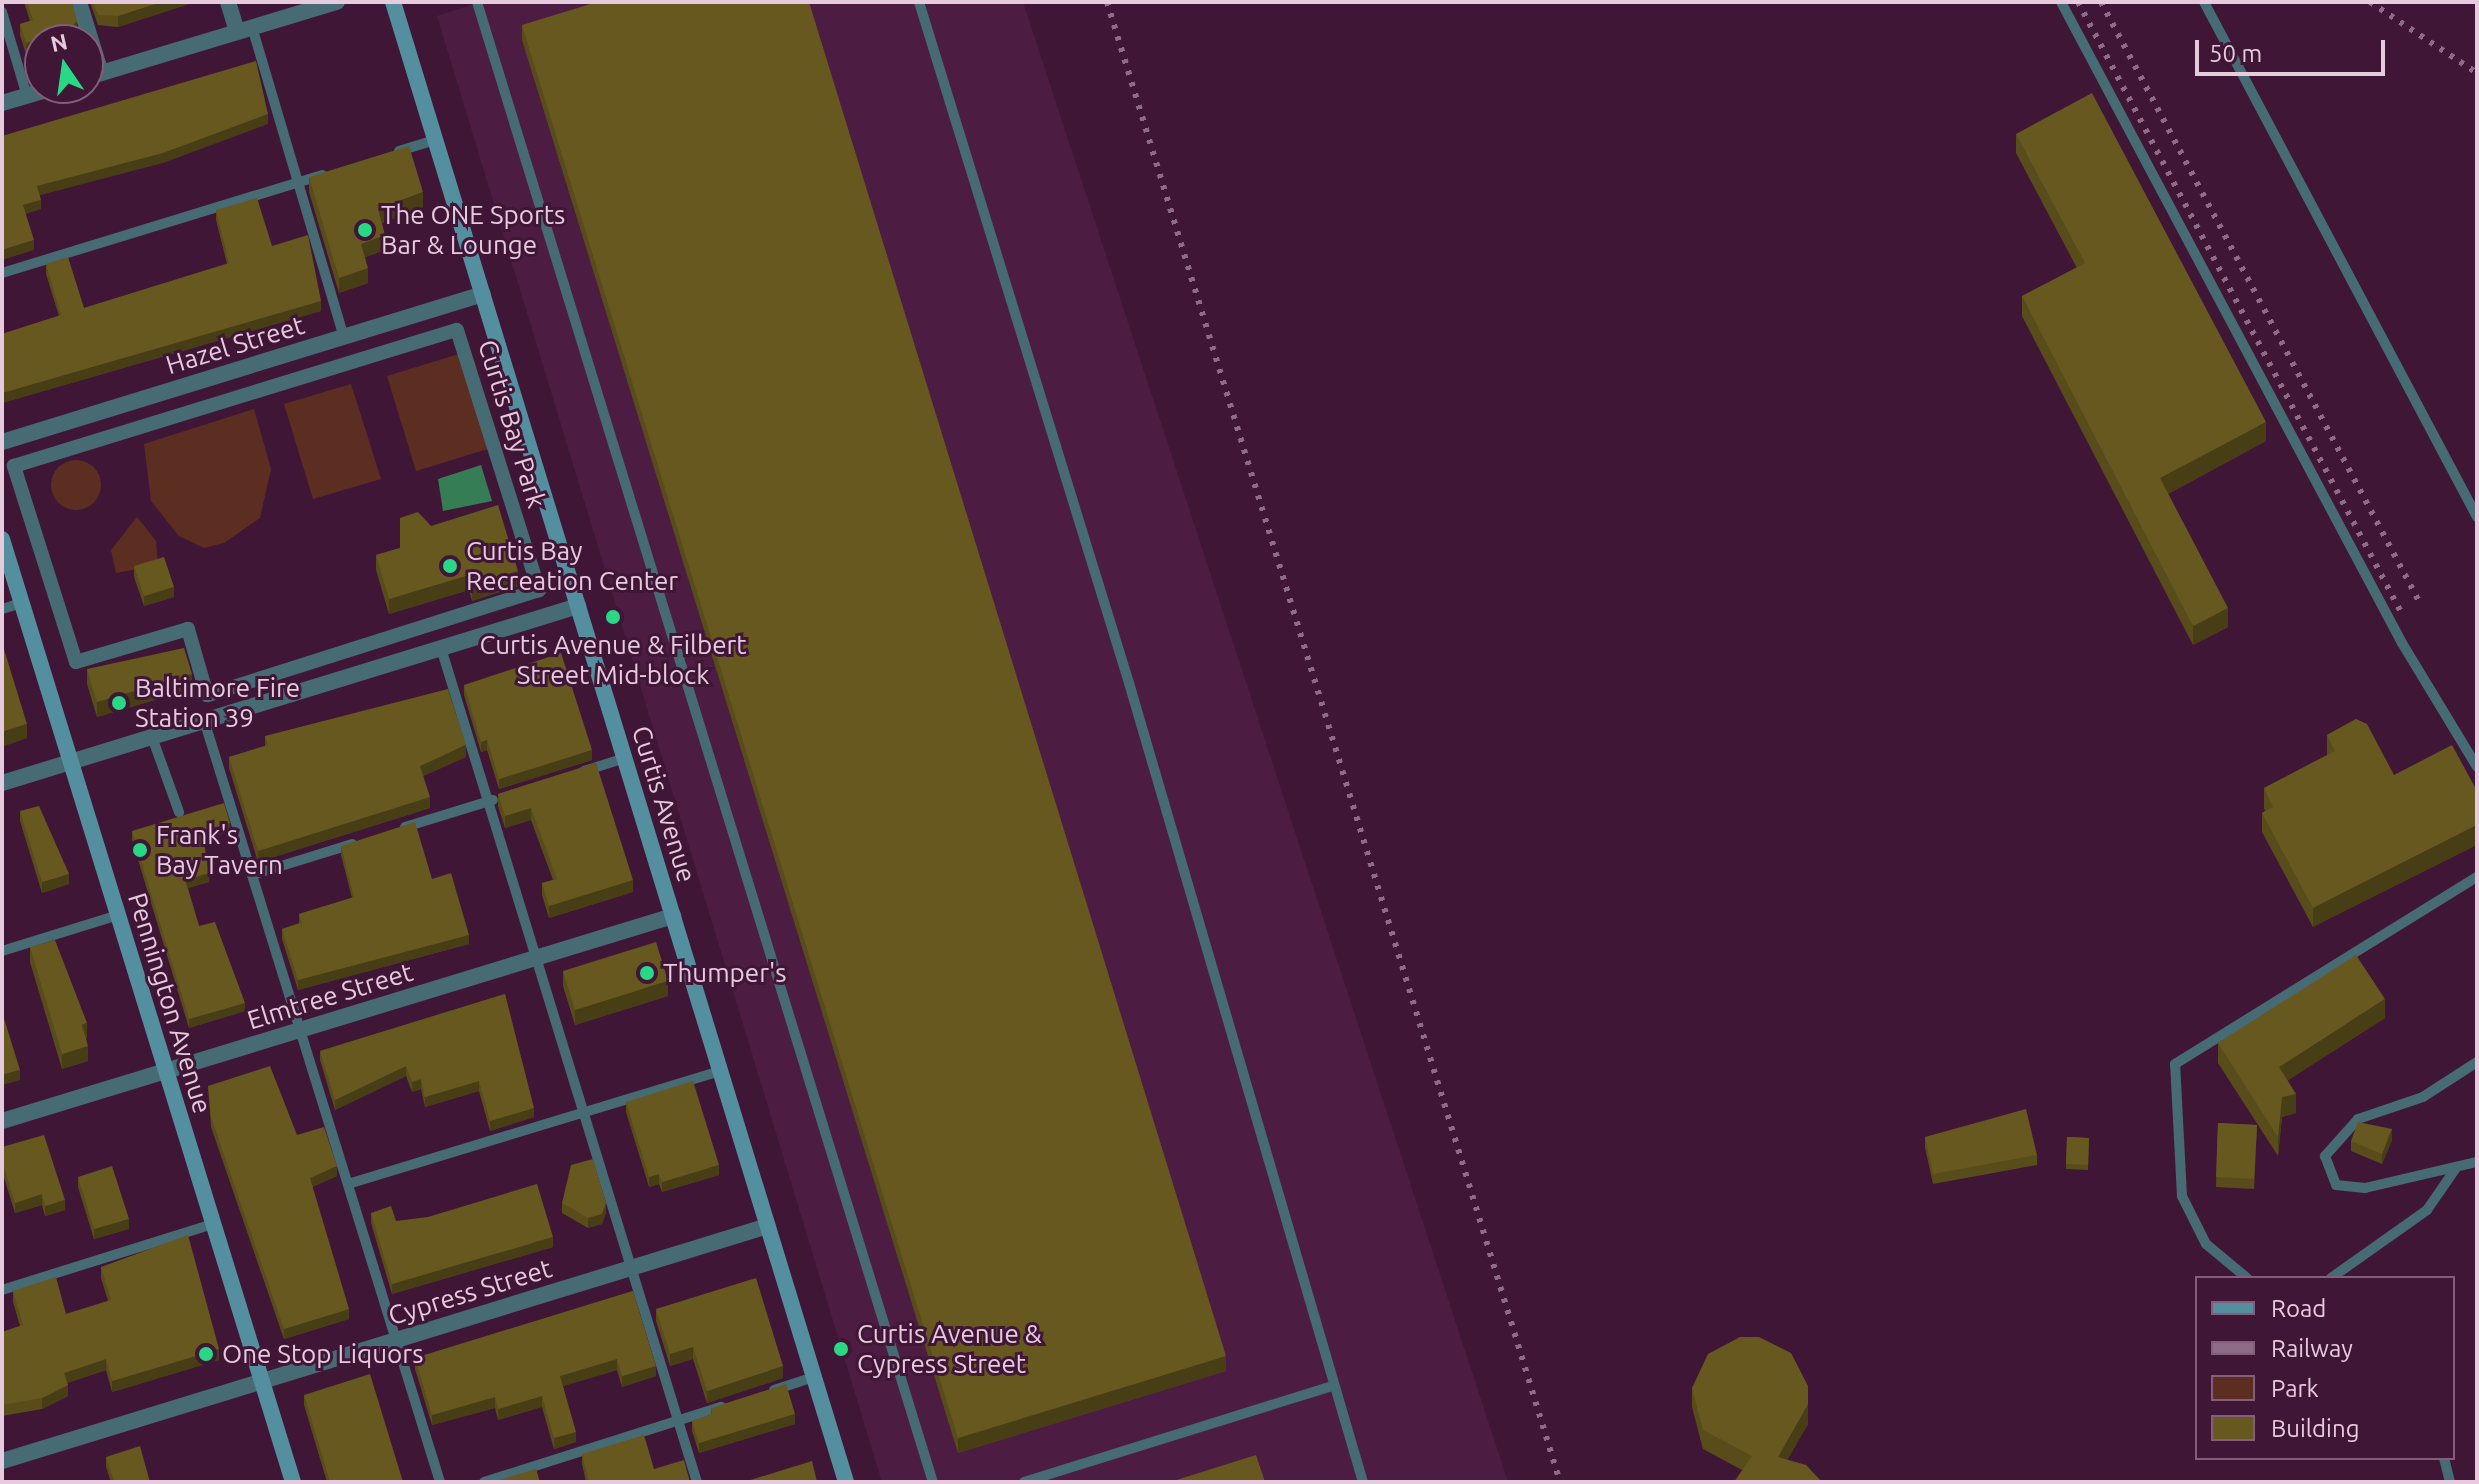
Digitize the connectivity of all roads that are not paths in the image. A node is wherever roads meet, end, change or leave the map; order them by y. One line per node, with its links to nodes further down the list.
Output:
1 (79, 2): 10 (street)
2 (228, 2): 11 (street)
3 (337, 2): 11 (street)
4 (393, 2): 16 (main road, Curtis Avenue)
5 (477, 2): 78 (lane)
6 (919, 2): 67 (lane)
7 (2061, 2): 35 (lane)
8 (2204, 2): 25 (lane)
9 (2, 12): 13 (lane)
10 (84, 24)
11 (245, 30): 12 (street); 19 (lane)
12 (104, 72)
13 (24, 86)
14 (24, 97): 15 (street)
15 (2, 103)
16 (435, 140): 17 (lane); 21 (main road, Curtis Avenue)
17 (380, 157)
18 (339, 169): 19 (lane)
19 (298, 182): 20 (lane); 22 (lane)
20 (2, 273)
21 (483, 294): 22 (street, Hazel Street); 28 (main road, Curtis Avenue)
22 (344, 337): 23 (street, Hazel Street)
23 (2, 442)
24 (14, 466): 24 (street, Curtis Bay Park)
25 (2477, 517)
26 (2, 539): 27 (main road, Pennington Avenue)
27 (22, 603): 29 (lane); 34 (main road, Pennington Avenue)
28 (578, 606): 30 (street); 33 (main road, Curtis Avenue)
29 (2, 609)
30 (441, 648): 31 (street); 39 (lane)
31 (204, 720): 32 (street); 43 (lane)
32 (152, 737): 34 (street); 40 (lane)
33 (625, 758): 36 (lane); 46 (main road, Curtis Avenue)
34 (71, 762): 37 (street); 45 (main road, Pennington Avenue)
35 (2477, 767)
36 (571, 775)
37 (2, 783)
38 (502, 797): 39 (lane)
39 (488, 801): 41 (lane); 48 (lane)
40 (179, 812)
41 (385, 833)
42 (370, 838): 43 (lane)
43 (252, 875): 49 (lane)
44 (2477, 877): 61 (lane)
45 (118, 915): 47 (lane); 51 (main road, Pennington Avenue)
46 (673, 916): 48 (street, Elmtree Street); 52 (main road, Curtis Avenue)
47 (2, 951)
48 (536, 958): 49 (street, Elmtree Street); 53 (lane)
49 (300, 1030): 51 (street, Elmtree Street); 57 (lane)
50 (2477, 1062): 56 (lane)
51 (166, 1071): 54 (street, Elmtree Street); 58 (main road, Pennington Avenue)
52 (720, 1071): 53 (lane); 59 (main road, Curtis Avenue)
53 (584, 1112): 57 (lane); 60 (lane)
54 (2, 1121)
55 (2477, 1162): 56 (lane)
56 (2456, 1168): 62 (lane)
57 (348, 1184): 64 (lane)
58 (213, 1224): 63 (lane); 66 (main road, Pennington Avenue)
59 (768, 1226): 60 (street, Cypress Street); 65 (main road, Curtis Avenue)
60 (632, 1268): 64 (street, Cypress Street); 70 (lane)
61 (2245, 1276)
62 (2337, 1276)
63 (2, 1290)
64 (396, 1340): 66 (street, Cypress Street); 74 (lane)
65 (814, 1377): 68 (lane); 77 (main road, Curtis Avenue)
66 (262, 1381): 72 (street, Cypress Street); 73 (main road, Pennington Avenue)
67 (1332, 1386): 79 (lane); 80 (lane)
68 (761, 1394)
69 (734, 1403): 70 (lane)
70 (678, 1420): 75 (lane); 76 (lane)
71 (2444, 1460): 81 (lane)
72 (2, 1461)
73 (293, 1482)
74 (440, 1482)
75 (484, 1482)
76 (697, 1482)
77 (846, 1482)
78 (933, 1482)
79 (1024, 1482)
80 (1363, 1482)
81 (2450, 1482)

